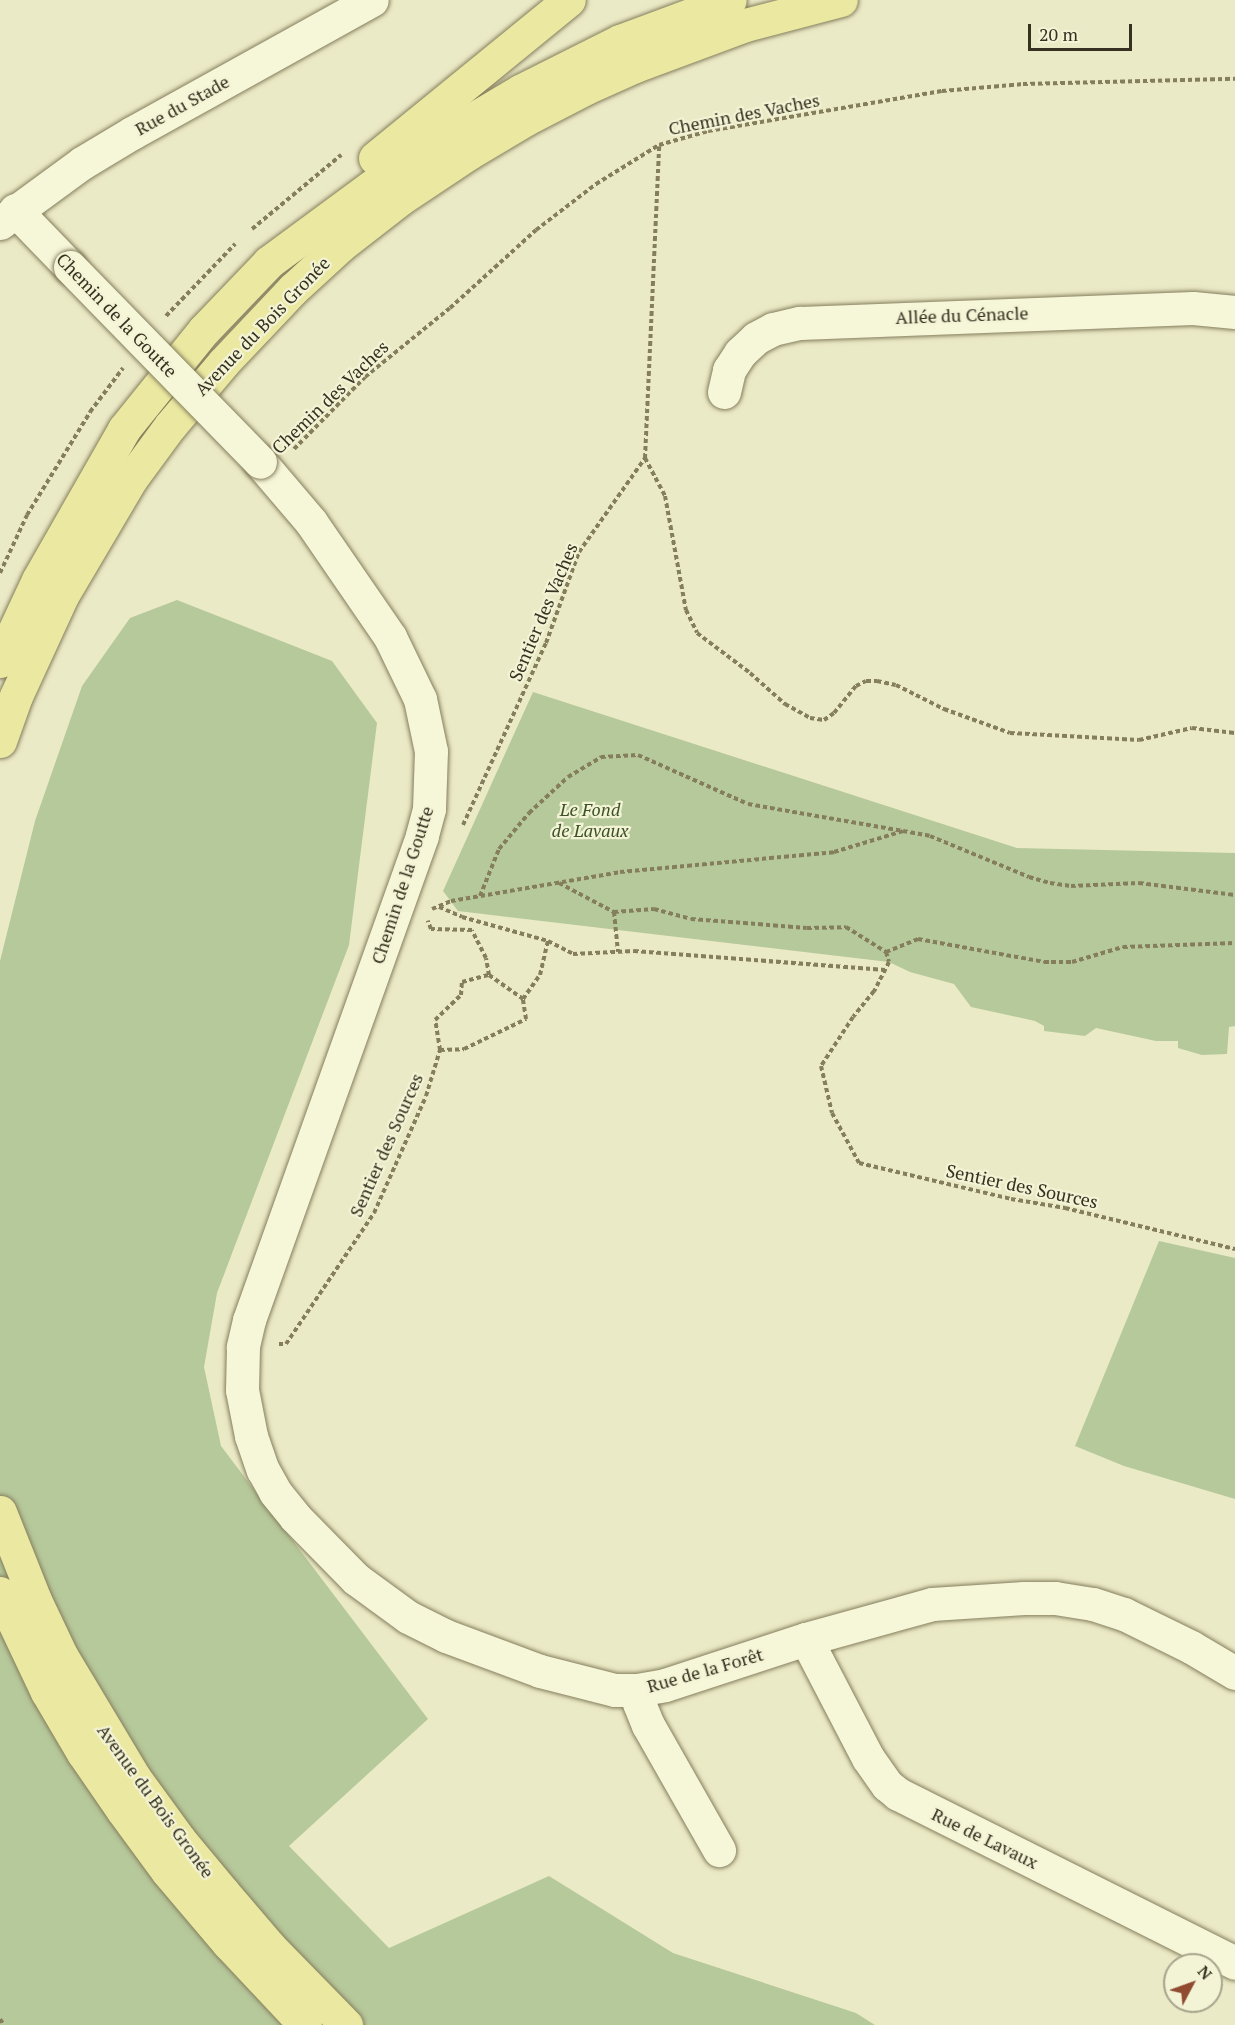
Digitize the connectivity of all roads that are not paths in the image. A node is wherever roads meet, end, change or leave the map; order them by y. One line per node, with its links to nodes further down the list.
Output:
1 (372, 0): 5 (street, Rue du Stade)
2 (569, 0): 6 (main road)
3 (730, 0): 6 (main road, Avenue du Bois Gronée)
4 (841, 0): 10 (main road, Avenue du Bois Gronée)
5 (8, 216): 11 (street, Chemin de la Goutte, bridge)
6 (269, 262): 9 (main road, Avenue du Bois Gronée)
7 (1235, 312): 8 (street, Allée du Cénacle)
8 (724, 392)
9 (0, 661)
10 (0, 741)
11 (251, 1436): 16 (street, Rue de la Forêt)
12 (0, 1512): 20 (main road, Avenue du Bois Gronée)
13 (0, 1593): 19 (main road, Avenue du Bois Gronée)
14 (806, 1639): 15 (street, Rue de la Forêt); 16 (street, Rue de la Forêt); 18 (street, Rue de Lavaux)
15 (1235, 1673)
16 (638, 1690): 17 (street)
17 (719, 1850)
18 (1235, 1963)
19 (305, 2025)
20 (346, 2025)

